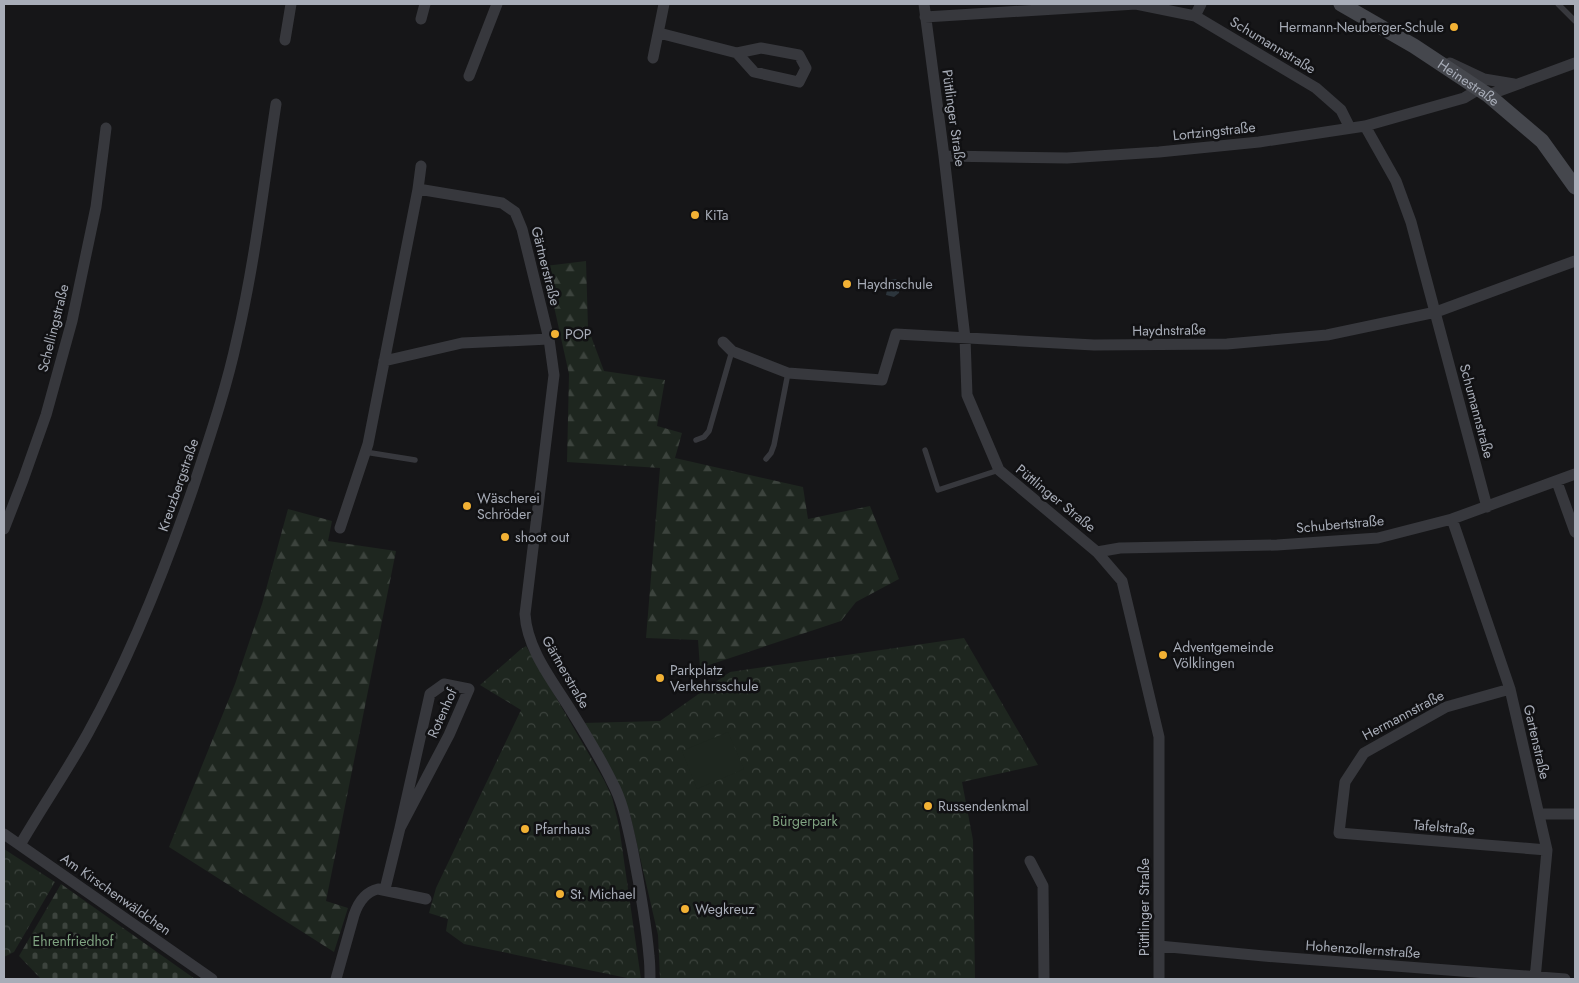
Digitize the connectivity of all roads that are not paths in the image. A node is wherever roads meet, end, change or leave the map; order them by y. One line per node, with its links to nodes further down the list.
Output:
1 (291, 4): 14 (street)
2 (425, 4): 11 (street)
3 (497, 4): 19 (street)
4 (664, 4): 13 (street)
5 (924, 4): 10 (street, Püttlinger Straße)
6 (1201, 4): 9 (street)
7 (1341, 4): 15 (main road, Heinestraße)
8 (1558, 4): 12 (lane)
9 (1195, 16): 10 (street, Schumannstraße); 25 (street, Schumannstraße)
10 (926, 17): 26 (street, Püttlinger Straße)
11 (421, 19)
12 (1575, 21)
13 (659, 32): 16 (street); 17 (street)
14 (285, 40)
15 (1414, 46): 20 (street, Lortzingstraße); 21 (main road, Heinestraße)
16 (737, 53): 16 (street)
17 (653, 58)
18 (1575, 63): 20 (street, Lortzingstraße)
19 (469, 76)
20 (1514, 84): 21 (street, Lortzingstraße)
21 (1483, 92): 23 (street, Lortzingstraße); 28 (main road, Heinestraße)
22 (276, 104): 58 (street, Kreuzbergstraße)
23 (1365, 126): 25 (street, Lortzingstraße); 31 (street, Schumannstraße)
24 (106, 128): 49 (street, Schellingstraße)
25 (1350, 128): 26 (street, Lortzingstraße)
26 (944, 156): 32 (street, Püttlinger Straße)
27 (421, 166): 29 (street)
28 (1575, 186)
29 (418, 189): 33 (street, Gärtnerstraße); 36 (street)
30 (1575, 261): 31 (street, Haydnstraße)
31 (1436, 312): 32 (street, Haydnstraße); 46 (street, Schumannstraße)
32 (965, 338): 37 (street, Haydnstraße); 43 (street, Püttlinger Straße)
33 (549, 339): 36 (street); 67 (street, Gärtnerstraße)
34 (723, 342): 35 (street, Haydnstraße)
35 (732, 351): 37 (street, Haydnstraße); 38 (lane)
36 (384, 361): 40 (street)
37 (788, 373): 41 (lane)
38 (696, 440)
39 (925, 450): 43 (lane)
40 (365, 452): 42 (lane); 48 (street)
41 (766, 459)
42 (415, 460)
43 (999, 470): 51 (street, Püttlinger Straße)
44 (1575, 474): 45 (street, Schubertstraße)
45 (1557, 482): 46 (street, Schubertstraße); 50 (street)
46 (1487, 507): 47 (street, Schubertstraße)
47 (1452, 519): 51 (street, Schubertstraße); 52 (street, Gartenstraße)
48 (340, 528)
49 (4, 529)
50 (1575, 532)
51 (1097, 552): 63 (street, Püttlinger Straße)
52 (1510, 689): 53 (street, Gartenstraße); 56 (street, Hermannstraße)
53 (1539, 814): 54 (street); 59 (street, Gartenstraße)
54 (1575, 814)
55 (400, 828): 55 (street, Rotenhof); 61 (street, Rotenhof)
56 (1339, 833): 59 (street, Tafelstraße)
57 (4, 834): 58 (street, Am Kirschenwäldchen)
58 (20, 845): 65 (street, Am Kirschenwäldchen)
59 (1547, 850): 64 (street, Gartenstraße)
60 (1030, 861): 68 (street)
61 (385, 889): 62 (street); 66 (street)
62 (426, 899)
63 (1159, 946): 64 (street, Hohenzollernstraße); 69 (street, Püttlinger Straße)
64 (1536, 978): 70 (street, Hohenzollernstraße)
65 (212, 979)
66 (336, 979)
67 (650, 979)
68 (1044, 979)
69 (1159, 979)
70 (1565, 979)

